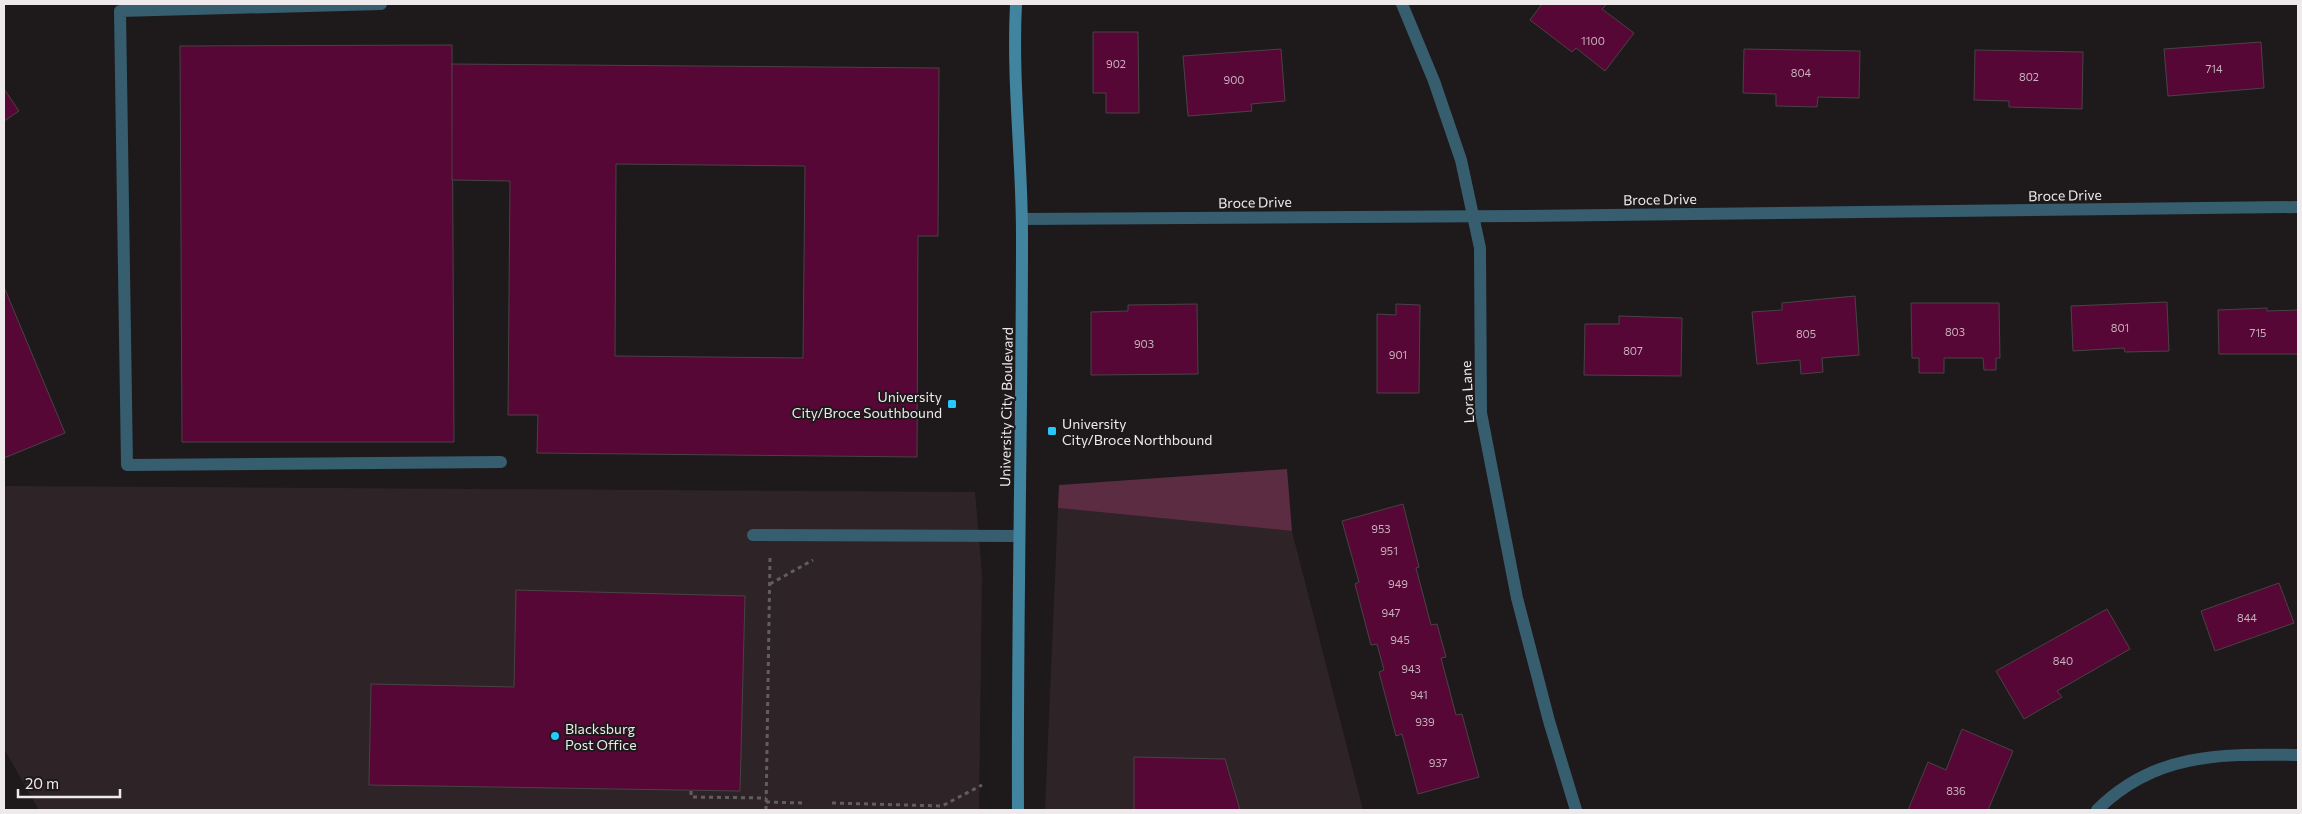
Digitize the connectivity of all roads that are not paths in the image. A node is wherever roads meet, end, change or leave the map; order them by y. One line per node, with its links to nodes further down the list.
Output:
1 (323, 4): 2 (street); 8 (street)
2 (381, 4)
3 (1016, 4): 7 (main road, University City Boulevard)
4 (1402, 4): 6 (street, Lora Lane)
5 (2298, 206): 6 (street, Broce Drive)
6 (1473, 216): 7 (street, Broce Drive); 13 (street, Lora Lane)
7 (1022, 219): 10 (main road, University City Boulevard)
8 (502, 462)
9 (753, 535): 10 (street)
10 (1019, 536): 12 (main road, University City Boulevard)
11 (2298, 755): 14 (street)
12 (1018, 810)
13 (1576, 810)
14 (2096, 810)

